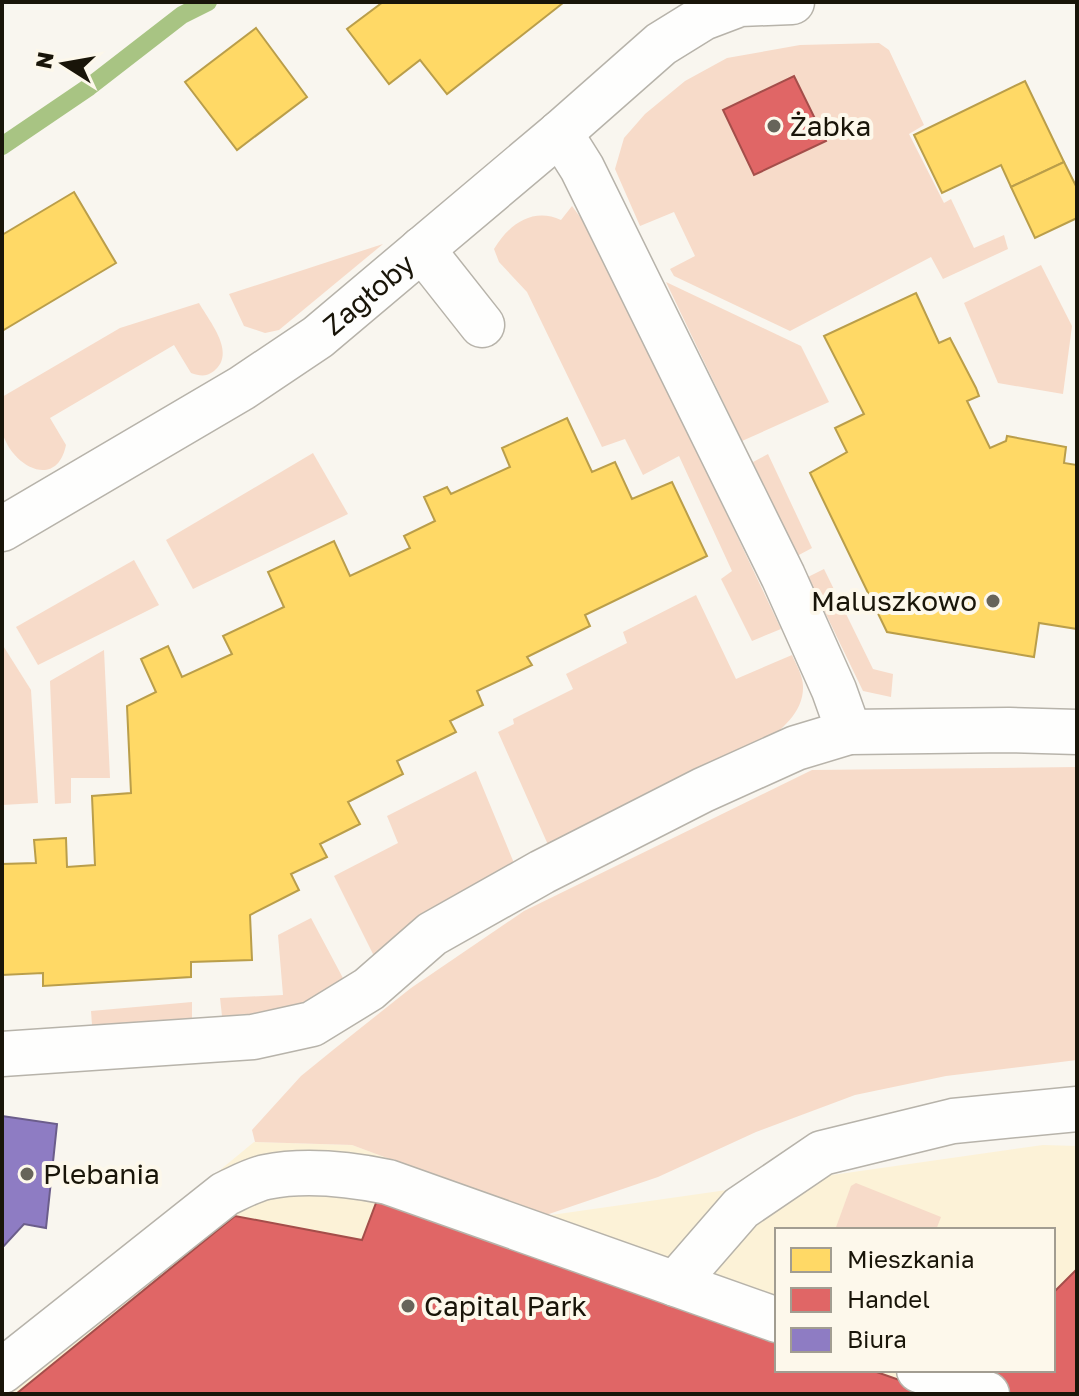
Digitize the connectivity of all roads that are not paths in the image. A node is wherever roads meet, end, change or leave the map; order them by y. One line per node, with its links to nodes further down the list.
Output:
1 (792, 2): 2 (street, Zagłoby)
2 (702, 10): 3 (street, Zagłoby)
3 (560, 133): 4 (street, Zagłoby); 7 (street)
4 (422, 249): 5 (street); 6 (street, Zagłoby)
5 (482, 325)
6 (2, 529)
7 (849, 732): 8 (street); 9 (street)
8 (1077, 732)
9 (2, 1054)
10 (1077, 1109): 11 (street)
11 (675, 1284): 12 (street); 13 (street)
12 (775, 1319)
13 (2, 1371)
14 (925, 1372): 15 (street)
15 (987, 1394)

